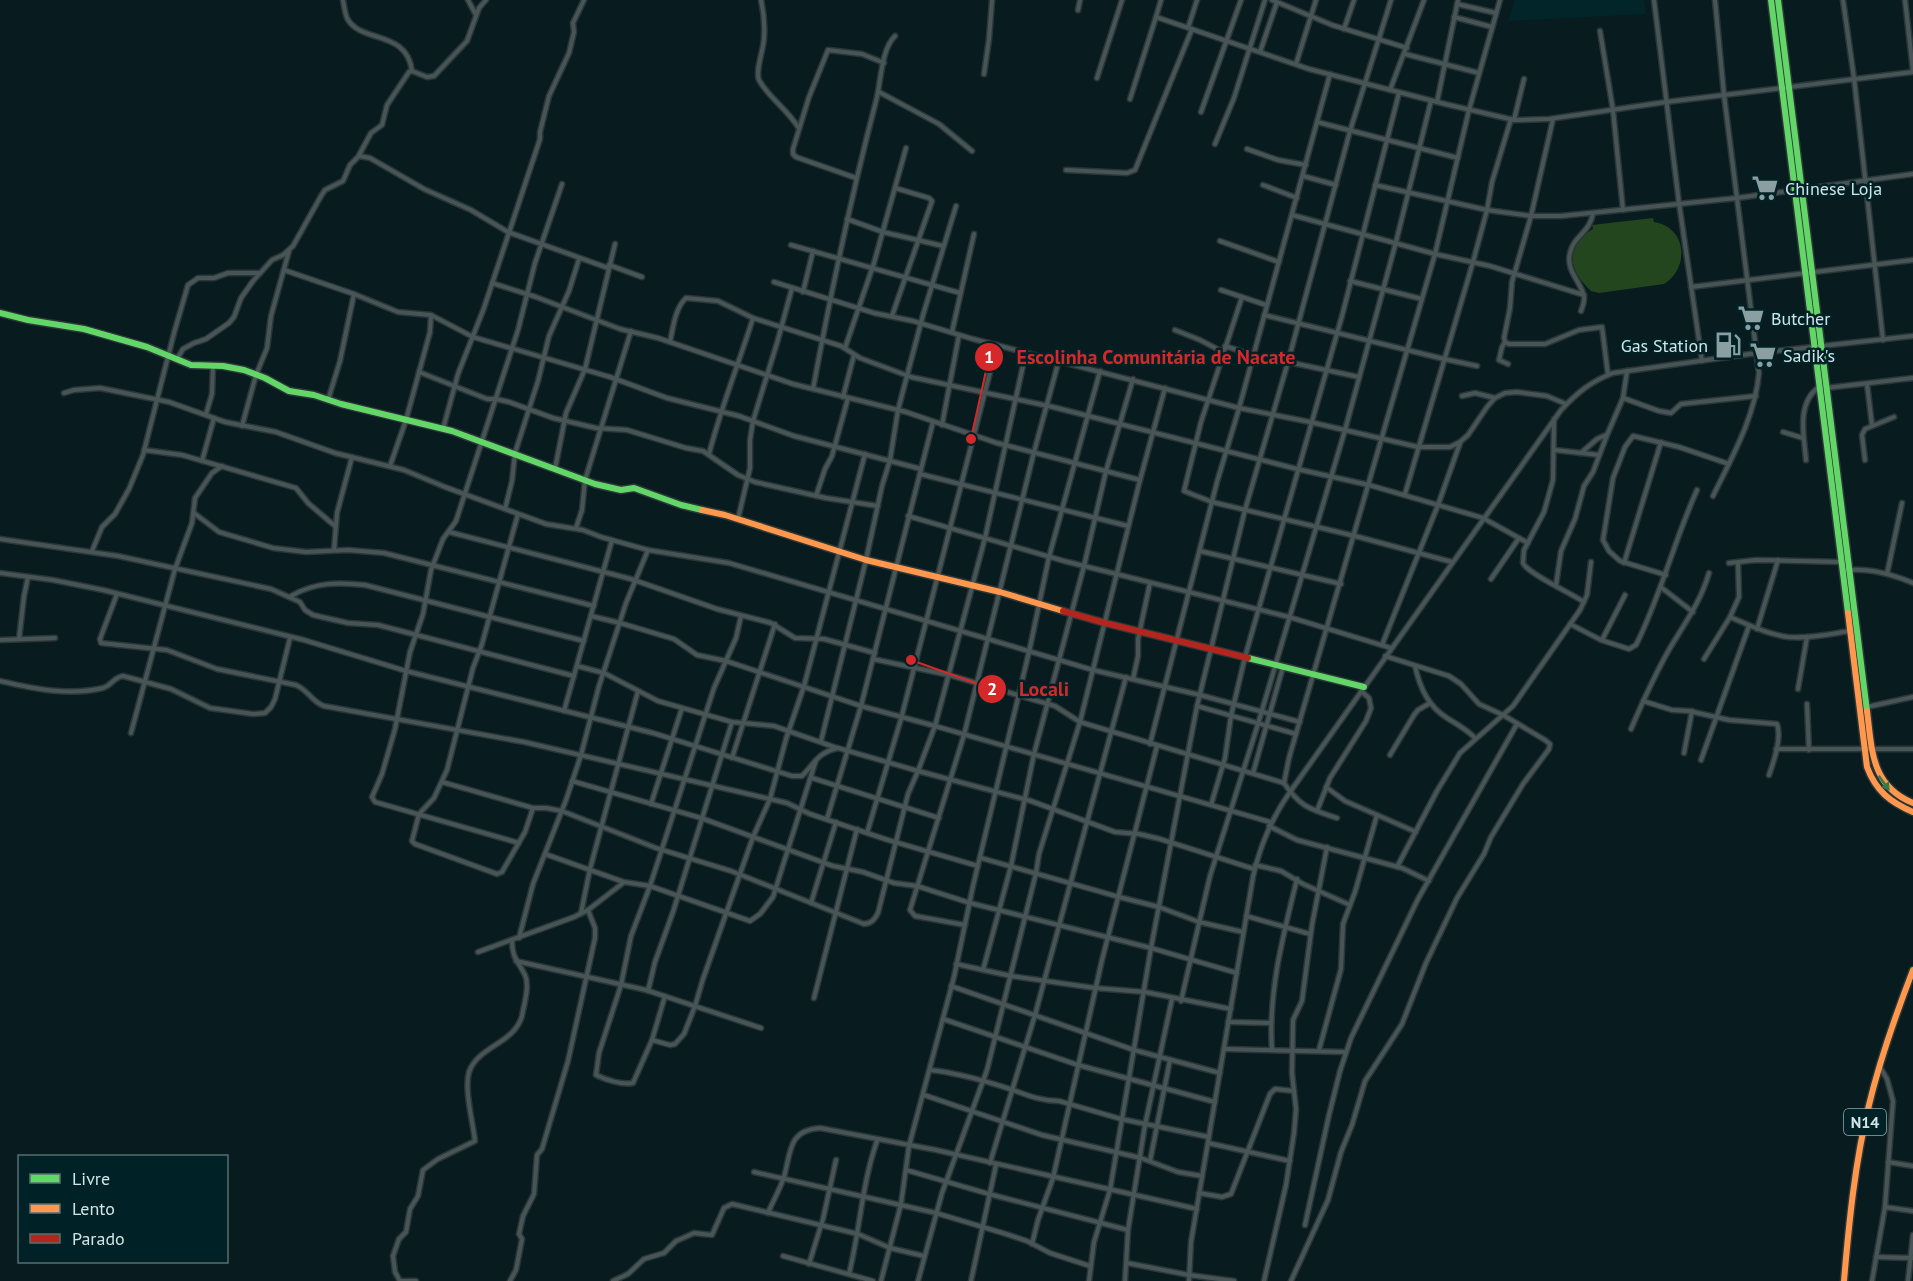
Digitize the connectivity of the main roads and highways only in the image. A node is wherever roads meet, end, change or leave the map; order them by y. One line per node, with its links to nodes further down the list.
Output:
1 (1771, 0): 3 (main road)
2 (1778, 0): 3 (main road)
3 (1779, 35): 5 (main road)
4 (0, 313): 6 (main road)
5 (1845, 570): 7 (main road); 7 (main road)
6 (1362, 689)
7 (1868, 750): 8 (main road, one-way to 8); 9 (main road)
8 (1913, 803)
9 (1913, 812)
10 (1913, 970): 11 (main road, N14)
11 (1844, 1281)

